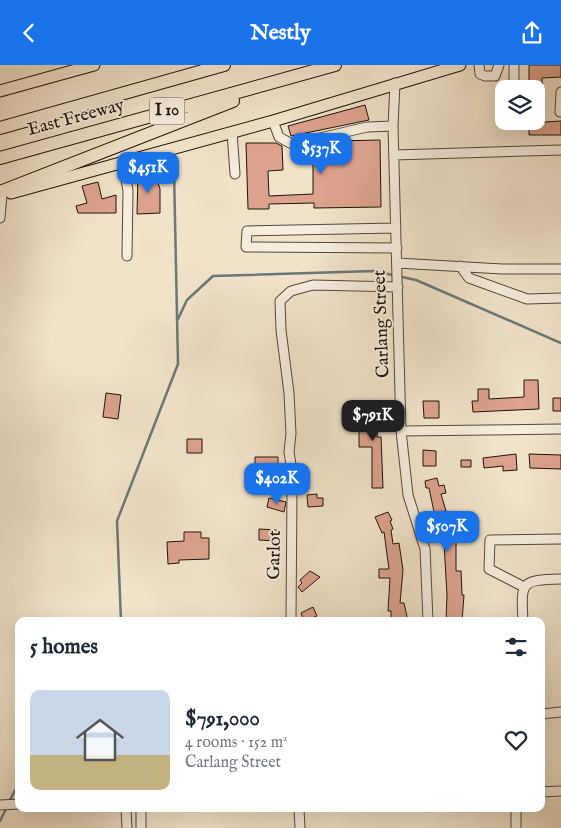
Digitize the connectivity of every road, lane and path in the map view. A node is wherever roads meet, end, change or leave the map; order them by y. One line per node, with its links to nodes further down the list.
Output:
1 (94, 65): 11 (main road)
2 (224, 65): 16 (highway, East Freeway / I 10)
3 (335, 65): 8 (highway, East Freeway / I 10)
4 (460, 65): 10 (main road)
5 (479, 65): 6 (street)
6 (499, 65)
7 (514, 65): 9 (street)
8 (299, 75): 20 (highway, East Freeway / I 10); 23 (highway)
9 (514, 80)
10 (395, 83): 14 (main road); 15 (street, Carlang Street)
11 (0, 91)
12 (561, 92): 13 (street)
13 (560, 112)
14 (273, 121): 15 (street); 17 (main road)
15 (393, 126): 19 (street, Carlang Street)
16 (0, 128)
17 (232, 132): 21 (main road); 22 (street)
18 (561, 150): 19 (street)
19 (394, 155): 25 (street, Carlang Street)
20 (0, 158)
21 (123, 162): 23 (main road); 27 (street)
22 (235, 174)
23 (1, 194): 24 (street)
24 (0, 217)
25 (396, 229): 26 (street, Carlang Street); 26 (street)
26 (397, 248): 28 (street, Carlang Street)
27 (128, 256)
28 (397, 263): 29 (street); 31 (street, Carlang Street)
29 (460, 266): 30 (street); 32 (street)
30 (561, 269)
31 (398, 287): 34 (street, Carlang Street); 35 (street)
32 (561, 298)
33 (561, 429): 34 (street)
34 (401, 431): 41 (street, Carlang Street)
35 (292, 471)
36 (292, 489): 40 (street, Garlot)
37 (561, 539): 39 (street)
38 (561, 579): 39 (street)
39 (524, 587): 42 (street)
40 (291, 617)
41 (428, 617)
42 (522, 617)
43 (561, 712): 44 (street)
44 (545, 714)
45 (561, 791): 46 (street)
46 (545, 792)
47 (15, 804): 48 (street)
48 (0, 805)
49 (126, 812): 52 (street)
50 (141, 812): 53 (street)
51 (516, 812): 54 (street)
52 (127, 828)
53 (141, 828)
54 (516, 828)

